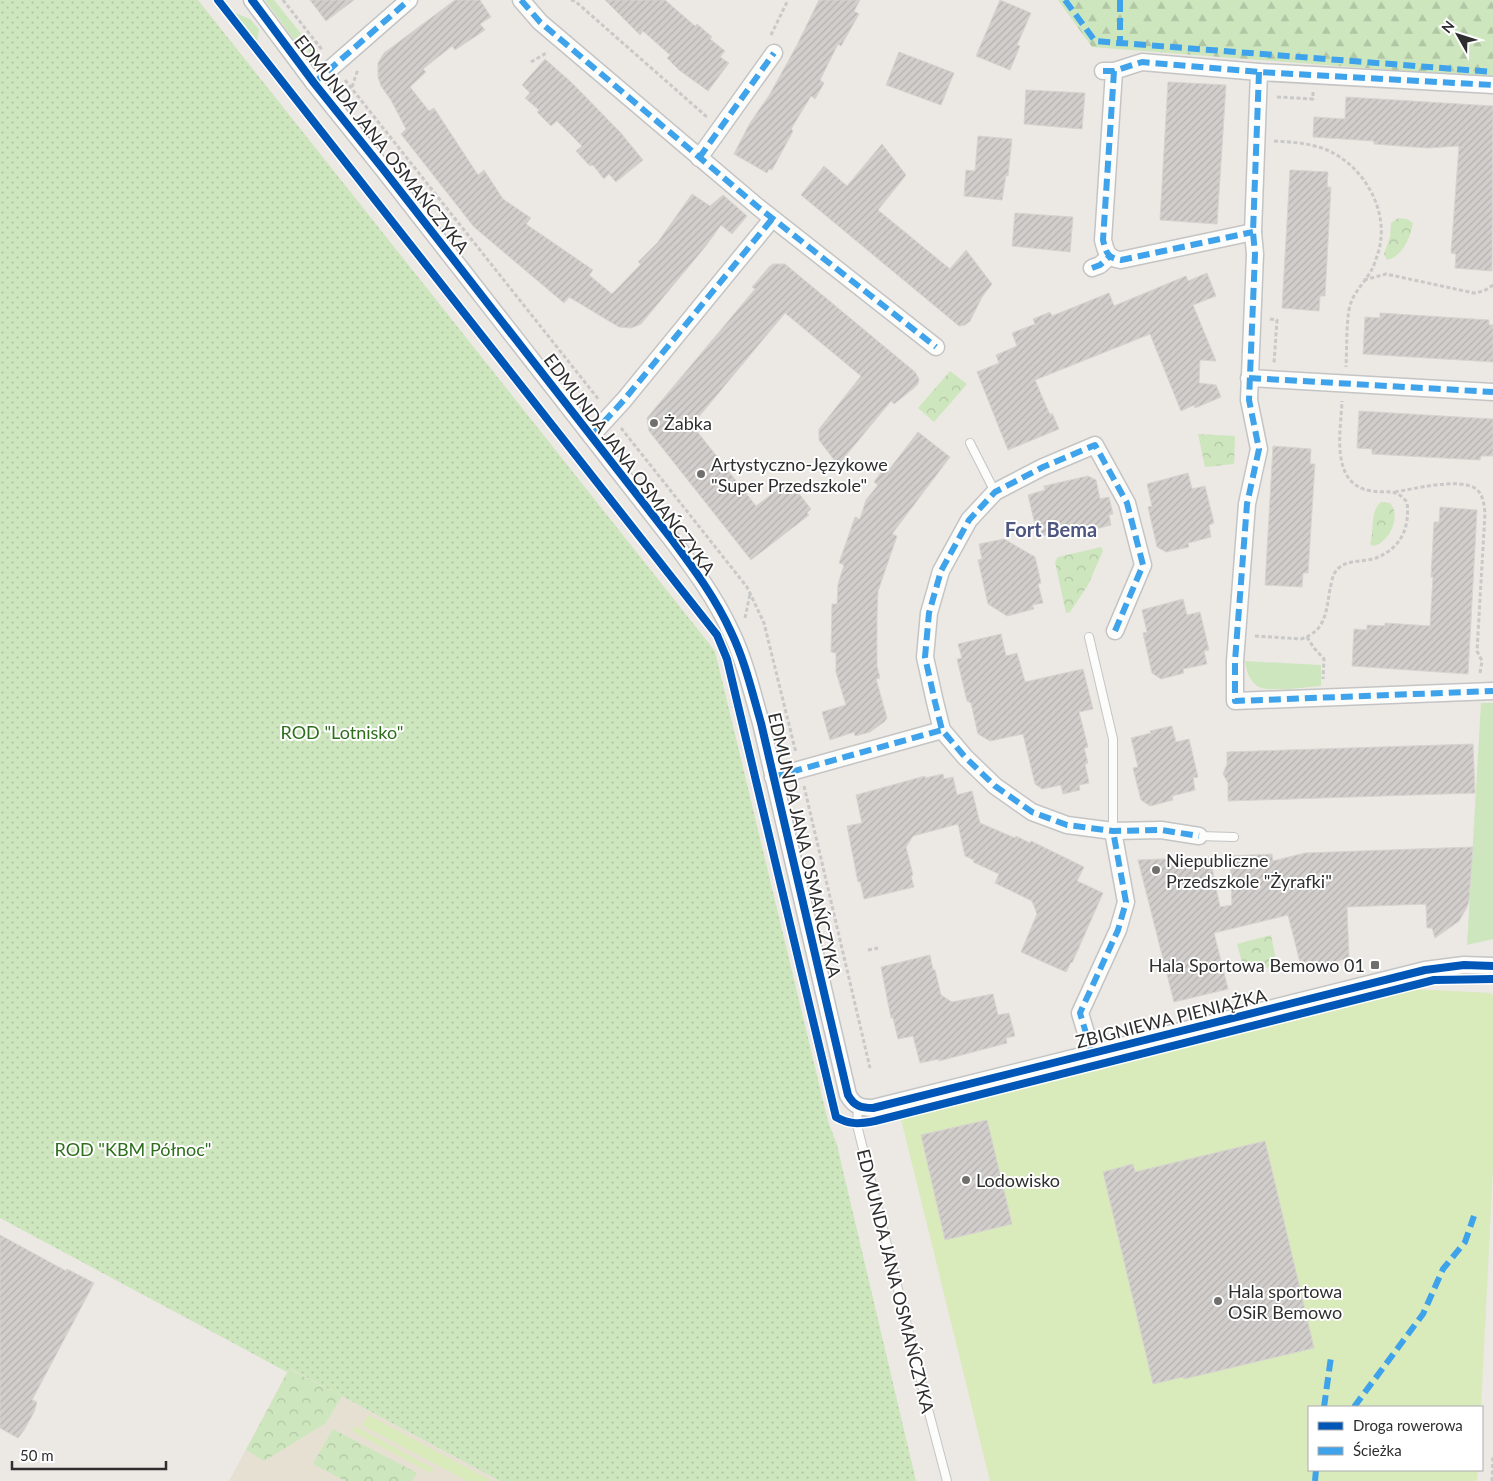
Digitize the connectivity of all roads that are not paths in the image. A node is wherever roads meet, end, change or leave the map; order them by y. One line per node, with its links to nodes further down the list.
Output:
1 (252, 0): 6 (street, EDMUNDA JANA OSMAŃCZYKA)
2 (409, 0): 6 (street)
3 (521, 0): 8 (street)
4 (774, 53): 8 (street)
5 (1259, 72): 7 (street); 10 (street); 11 (street)
6 (314, 83): 16 (street, EDMUNDA JANA OSMAŃCZYKA)
7 (1493, 85)
8 (699, 158): 9 (street)
9 (772, 219): 13 (street); 16 (street)
10 (1253, 232): 11 (street); 14 (street)
11 (1110, 256): 12 (street)
12 (1092, 268)
13 (936, 347)
14 (1249, 378): 15 (street); 21 (street)
15 (1493, 392)
16 (591, 436): 23 (street, EDMUNDA JANA OSMAŃCZYKA)
17 (970, 443): 18 (lane)
18 (995, 492): 19 (street); 22 (street)
19 (1115, 631)
20 (1089, 637): 24 (lane)
21 (1493, 691)
22 (942, 730): 23 (street); 24 (street)
23 (773, 777): 29 (street, EDMUNDA JANA OSMAŃCZYKA)
24 (1113, 831): 25 (street); 28 (street)
25 (1199, 836): 26 (lane)
26 (1234, 837)
27 (1493, 966): 28 (street, ZBIGNIEWA PIENIĄŻKA)
28 (1092, 1053): 29 (street, ZBIGNIEWA PIENIĄŻKA)
29 (858, 1106): 30 (lane, EDMUNDA JANA OSMAŃCZYKA)
30 (947, 1481)

